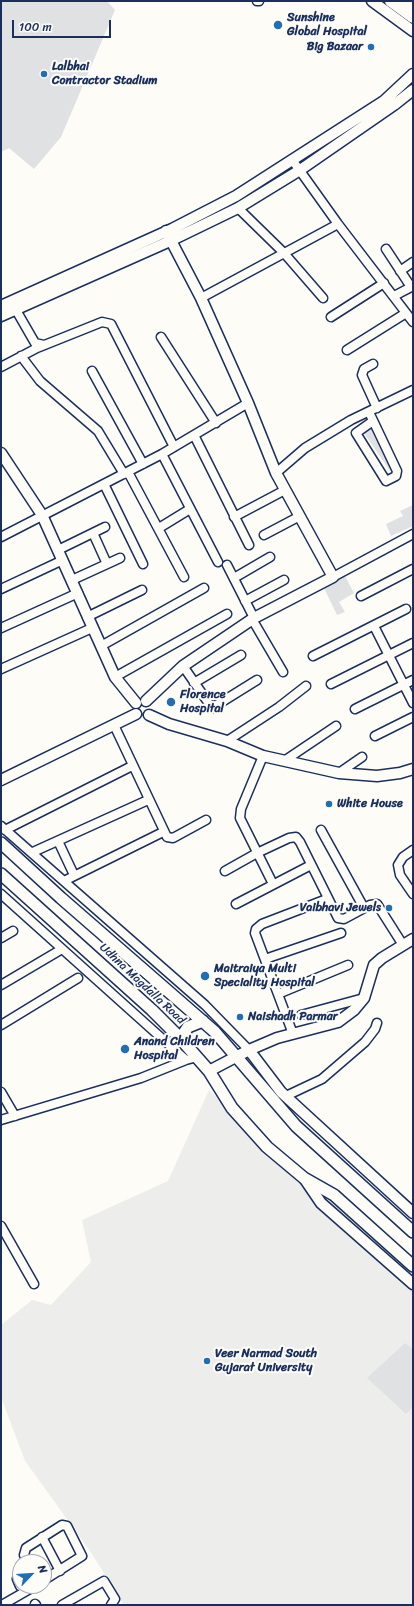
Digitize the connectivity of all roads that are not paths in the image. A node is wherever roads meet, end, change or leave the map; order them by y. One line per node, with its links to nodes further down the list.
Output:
1 (372, 1): 6 (street)
2 (391, 1): 5 (main road)
3 (405, 1): 4 (main road)
4 (413, 6)
5 (413, 16)
6 (413, 31)
7 (413, 74): 9 (street)
8 (413, 90): 10 (street)
9 (293, 161): 10 (street); 13 (street)
10 (300, 170): 11 (street); 12 (street)
11 (238, 208): 13 (street); 15 (street)
12 (338, 224): 15 (street); 18 (street)
13 (168, 236): 21 (street); 23 (street); 24 (street)
14 (386, 249): 17 (street)
15 (284, 253): 21 (street); 22 (street)
16 (413, 262): 17 (street)
17 (400, 271): 19 (street)
18 (384, 283): 20 (street); 27 (street)
19 (412, 286): 20 (street)
20 (394, 296): 25 (street)
21 (201, 298): 37 (street)
22 (323, 298)
23 (1, 306)
24 (16, 310): 26 (street); 30 (street)
25 (406, 313): 28 (street); 31 (street)
26 (1, 316)
27 (332, 317)
28 (413, 322)
29 (161, 337): 41 (street)
30 (44, 345): 32 (street); 43 (street)
31 (347, 350)
32 (21, 356): 34 (street); 47 (street)
33 (373, 364): 38 (street)
34 (1, 367)
35 (92, 371): 46 (street)
36 (413, 390): 38 (street)
37 (248, 403): 41 (street); 48 (street)
38 (377, 408): 39 (street)
39 (369, 412): 40 (street); 48 (street)
40 (373, 422): 40 (street)
41 (216, 423): 42 (street)
42 (194, 435): 43 (street); 53 (street)
43 (174, 447): 45 (street)
44 (1, 453): 52 (street)
45 (162, 454): 46 (street); 51 (street)
46 (143, 464): 47 (street)
47 (126, 473): 49 (street); 56 (street)
48 (276, 473): 50 (street)
49 (104, 484): 52 (street); 68 (street)
50 (285, 490): 53 (street); 54 (street)
51 (190, 509): 56 (street); 66 (street)
52 (42, 515): 60 (street); 62 (street)
53 (234, 516): 61 (street)
54 (300, 516): 59 (street); 72 (street)
55 (105, 527): 57 (street)
56 (159, 528): 71 (street)
57 (93, 533): 62 (street); 67 (street)
58 (413, 534): 72 (street)
59 (264, 535)
60 (1, 537)
61 (249, 545)
62 (58, 550): 65 (street)
63 (270, 557): 73 (street)
64 (120, 558): 67 (street)
65 (63, 560): 74 (street); 77 (street)
66 (218, 562)
67 (107, 564): 74 (street)
68 (144, 564)
69 (227, 565): 73 (street)
70 (413, 569): 80 (street)
71 (184, 577)
72 (333, 577): 85 (street)
73 (234, 578): 81 (street)
74 (72, 580): 79 (street)
75 (284, 580): 81 (street)
76 (204, 588): 90 (street)
77 (1, 589)
78 (142, 590): 84 (street)
79 (78, 593): 84 (street); 87 (street)
80 (361, 596)
81 (246, 601): 85 (street)
82 (406, 609): 86 (street)
83 (227, 614): 97 (street)
84 (87, 617): 88 (street)
85 (253, 619): 94 (street); 96 (street)
86 (374, 626): 92 (street); 93 (street)
87 (1, 628)
88 (92, 628): 90 (street); 95 (street)
89 (413, 643): 93 (street)
90 (101, 646): 97 (street)
91 (241, 655): 100 (street)
92 (313, 656)
93 (389, 656): 101 (street); 102 (street)
94 (183, 666): 100 (street); 104 (street)
95 (1, 670)
96 (283, 672)
97 (115, 677): 105 (street)
98 (257, 680): 100 (street)
99 (413, 680): 102 (street)
100 (194, 683)
101 (331, 684)
102 (404, 685): 106 (street); 107 (street)
103 (306, 686): 114 (street)
104 (146, 701): 105 (street); 109 (street)
105 (136, 703): 108 (street)
106 (413, 703)
107 (355, 709)
108 (136, 714): 109 (street); 111 (street)
109 (149, 715): 114 (street)
110 (413, 717): 113 (street)
111 (114, 725): 118 (street); 121 (street)
112 (336, 726): 117 (street)
113 (375, 736)
114 (227, 741): 115 (street)
115 (263, 756): 117 (street); 131 (street)
116 (362, 757): 120 (street)
117 (284, 761): 120 (street)
118 (132, 766): 122 (street); 124 (street)
119 (413, 769): 120 (street)
120 (339, 773)
121 (1, 780)
122 (148, 800): 126 (street); 127 (street)
123 (206, 820): 126 (street)
124 (3, 828): 130 (street)
125 (321, 830): 142 (street)
126 (163, 832): 135 (street)
127 (58, 841): 130 (street); 135 (street)
128 (1, 843): 156 (main road, Udhna Magdalla Road)
129 (413, 850): 139 (street)
130 (33, 852): 136 (street)
131 (257, 853): 132 (street); 133 (street); 137 (street)
132 (311, 865): 137 (street); 140 (street)
133 (225, 871)
134 (1, 874): 160 (main road, Udhna Magdalla Road)
135 (74, 876): 136 (street)
136 (64, 881): 161 (street)
137 (273, 884): 141 (street)
138 (1, 894): 148 (street)
139 (413, 894)
140 (327, 900): 142 (street); 149 (street)
141 (236, 904)
142 (364, 908): 147 (street)
143 (12, 931): 145 (street)
144 (341, 933): 149 (street)
145 (1, 938)
146 (413, 939): 147 (street)
147 (403, 945): 154 (street)
148 (62, 949): 152 (street); 163 (street)
149 (265, 958): 153 (street)
150 (348, 965): 153 (street)
151 (78, 978): 158 (street)
152 (1, 984)
153 (278, 994): 159 (street)
154 (364, 998): 155 (street); 159 (street)
155 (301, 1015)
156 (203, 1021): 160 (main road); 162 (main road, Udhna Magdalla Road)
157 (377, 1022): 166 (street)
158 (1, 1026)
159 (293, 1034): 161 (street)
160 (180, 1039): 163 (main road, Udhna Magdalla Road)
161 (249, 1050): 162 (street); 166 (street)
162 (238, 1057): 164 (street); 172 (main road, Udhna Magdalla Road)
163 (192, 1058): 164 (main road, Udhna Magdalla Road); 167 (street)
164 (209, 1071): 169 (main road, Udhna Magdalla Road)
165 (1, 1092): 167 (street)
166 (286, 1096): 170 (street)
167 (15, 1116): 168 (street)
168 (1, 1120)
169 (304, 1178): 173 (main road, Udhna Magdalla Road); 175 (street)
170 (413, 1212)
171 (1, 1226): 174 (street)
172 (413, 1232)
173 (413, 1266)
174 (34, 1284)
175 (413, 1284)
176 (42, 1537): 177 (street); 178 (street); 178 (street)
177 (24, 1554)
178 (60, 1571): 179 (street)
179 (52, 1576)
180 (14, 1594): 182 (street)
181 (76, 1602): 183 (street); 184 (street)
182 (2, 1605)
183 (62, 1605)
184 (111, 1605)

